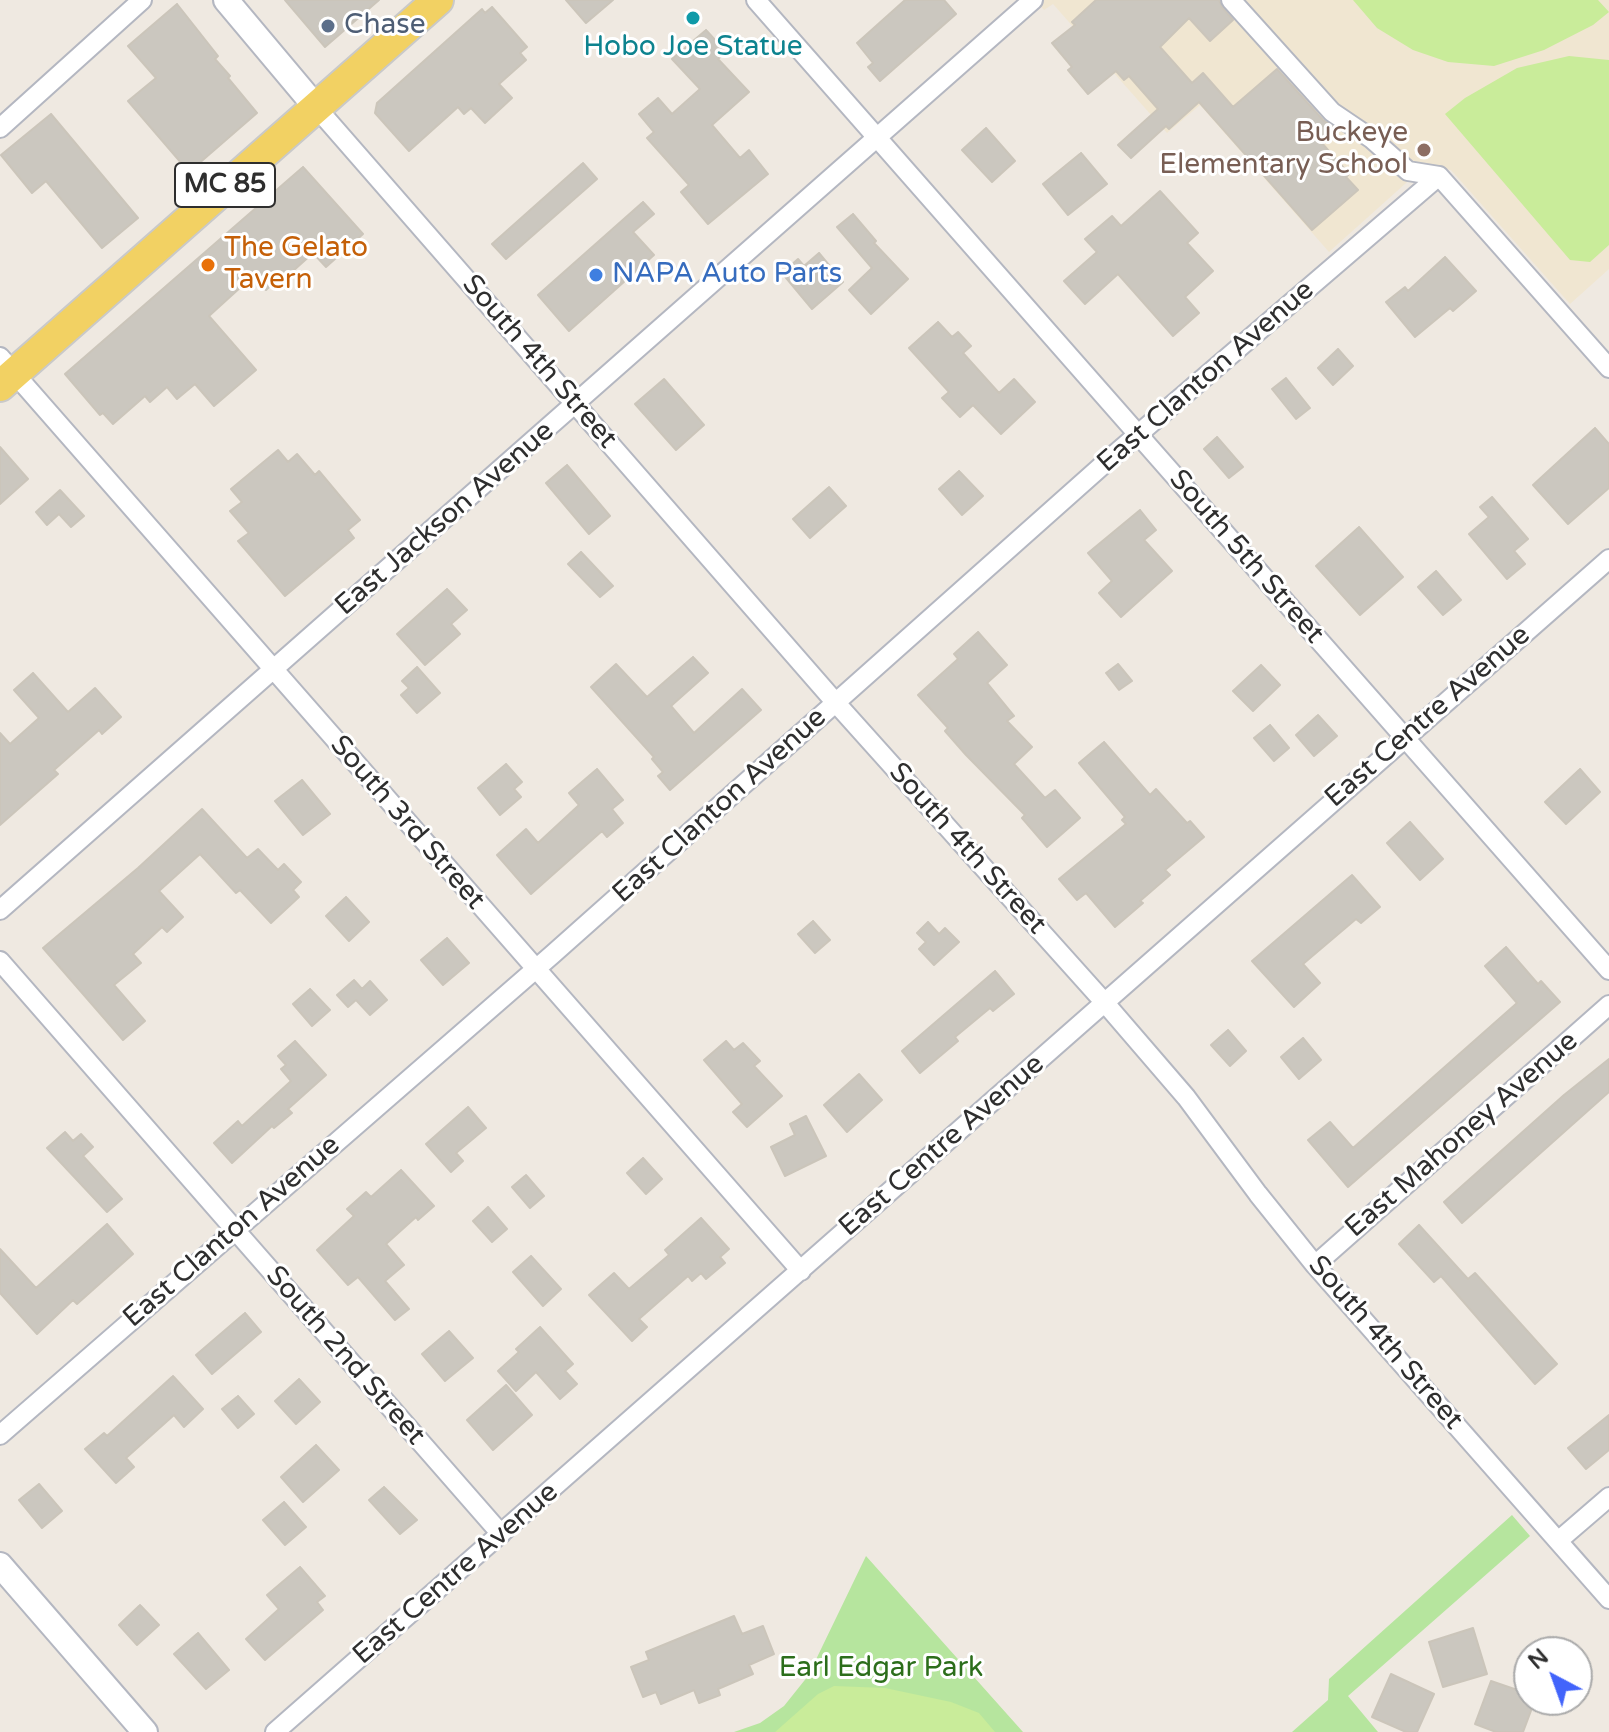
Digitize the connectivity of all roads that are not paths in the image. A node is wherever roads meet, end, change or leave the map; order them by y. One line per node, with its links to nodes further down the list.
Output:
1 (142, 0): 8 (street)
2 (226, 0): 7 (street)
3 (438, 0): 7 (main road, MC 85)
4 (756, 0): 9 (street, South 5th Street)
5 (1033, 0): 9 (street, East Jackson Avenue)
6 (1231, 0): 10 (street)
7 (315, 106): 12 (main road, MC 85); 13 (street, South 4th Street)
8 (0, 128)
9 (876, 137): 13 (street, East Jackson Avenue); 14 (street, South 5th Street)
10 (1439, 176): 11 (street); 14 (street, East Clanton Avenue)
11 (1609, 368)
12 (5, 372): 16 (street, South 3rd Street)
13 (577, 404): 16 (street, East Jackson Avenue); 17 (street, South 4th Street)
14 (1139, 434): 17 (street, East Clanton Avenue); 18 (street, South 5th Street)
15 (1609, 559): 18 (street, East Centre Avenue)
16 (274, 670): 19 (street, East Jackson Avenue); 21 (street, South 3rd Street)
17 (836, 703): 21 (street, East Clanton Avenue); 23 (street, South 4th Street)
18 (1405, 737): 22 (street, South 5th Street); 23 (street, East Centre Avenue)
19 (0, 910)
20 (0, 961): 25 (street, South 2nd Street)
21 (536, 969): 25 (street, East Clanton Avenue); 27 (street, South 3rd Street)
22 (1609, 970)
23 (1105, 1003): 26 (street, South 4th Street); 27 (street, East Centre Avenue)
24 (1609, 1005): 26 (street, East Mahoney Avenue)
25 (234, 1231): 28 (street, East Clanton Avenue); 30 (street, South 2nd Street)
26 (1315, 1265): 31 (street, South 4th Street)
27 (801, 1271): 30 (street, East Centre Avenue)
28 (0, 1435)
29 (1609, 1497): 31 (street)
30 (501, 1534): 35 (street, East Centre Avenue)
31 (1558, 1541): 33 (street, South 4th Street)
32 (0, 1565): 34 (street)
33 (1609, 1599)
34 (145, 1732)
35 (275, 1732)

